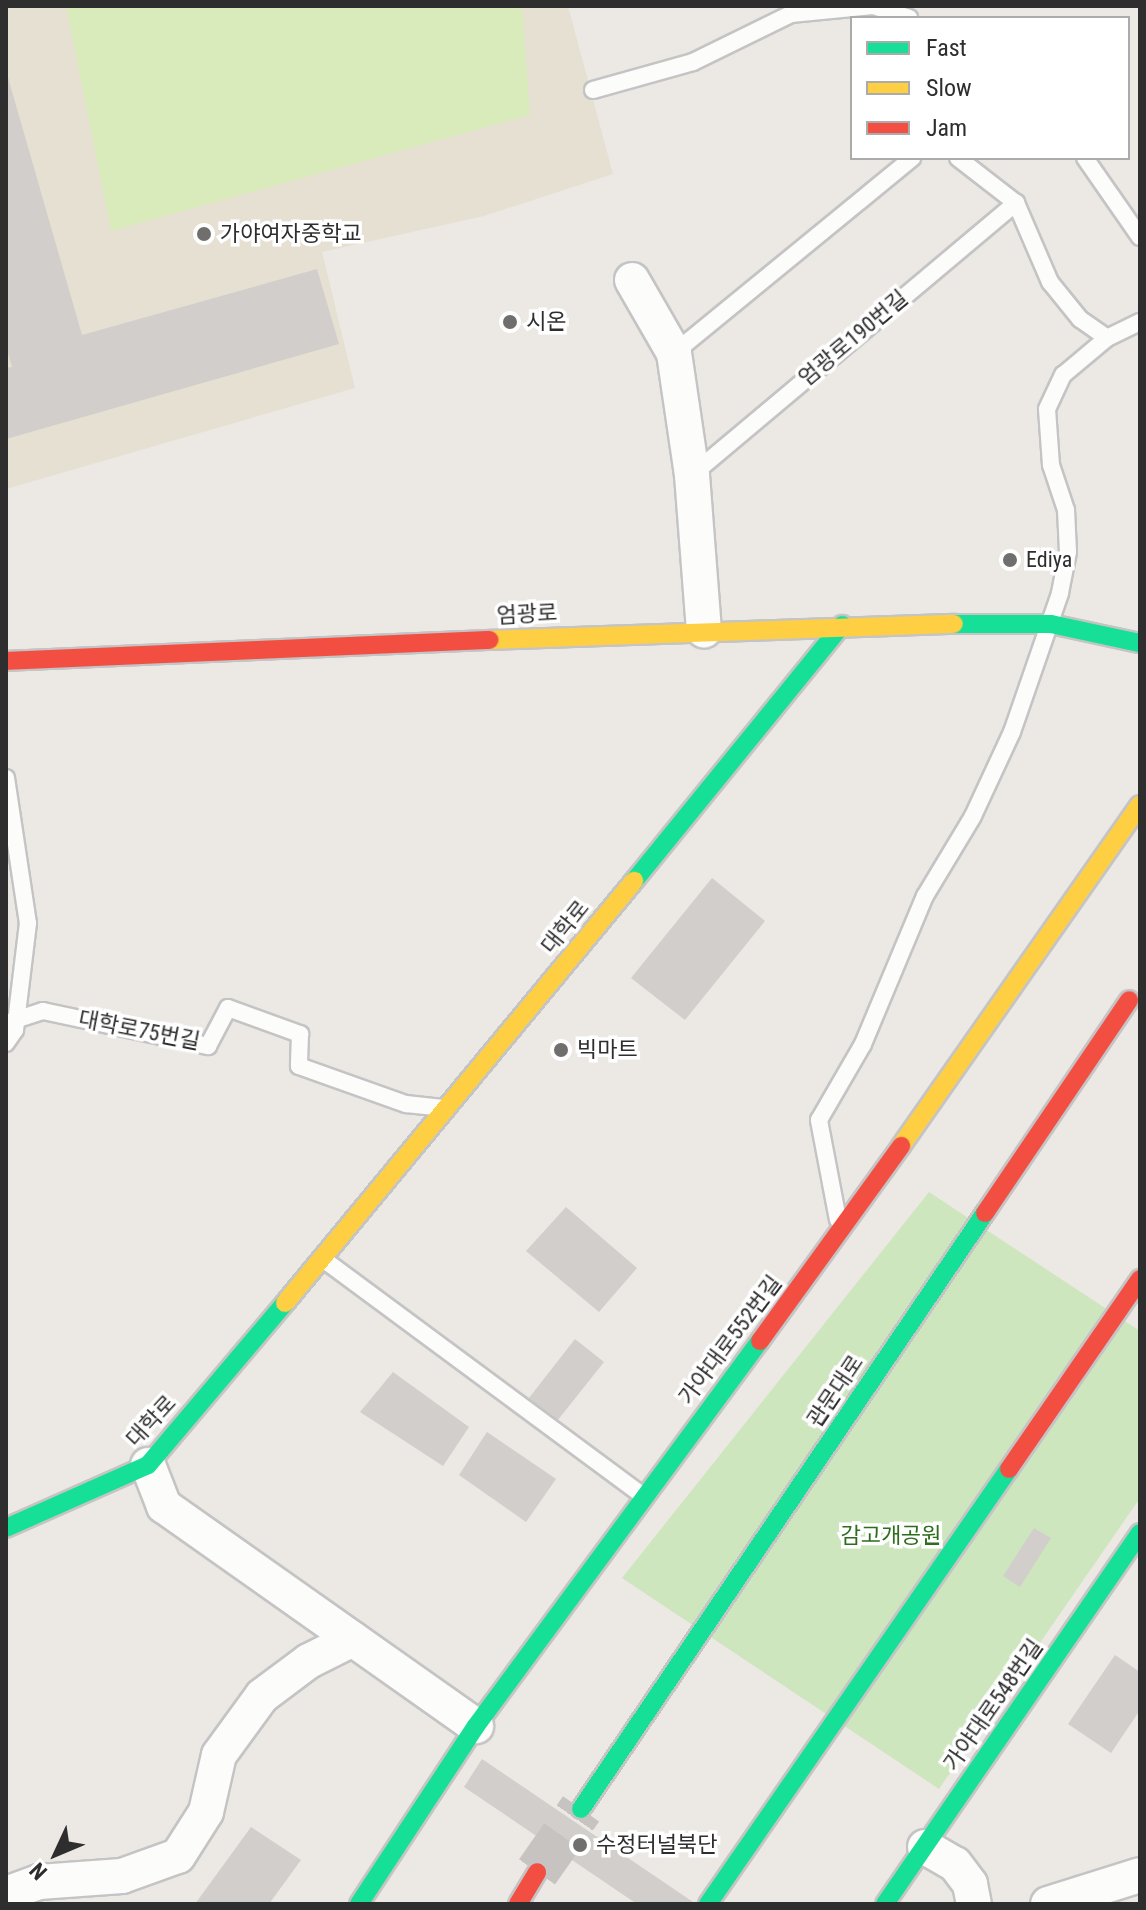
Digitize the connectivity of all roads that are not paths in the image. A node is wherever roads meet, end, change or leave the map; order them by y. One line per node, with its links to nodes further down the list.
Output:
1 (903, 16): 2 (lane)
2 (593, 90)
3 (910, 160): 11 (lane)
4 (961, 160): 6 (lane)
5 (1086, 160): 7 (lane)
6 (1016, 203): 10 (lane); 12 (lane, 엄광로190번길)
7 (1140, 237)
8 (632, 280): 11 (street)
9 (1140, 322): 10 (lane)
10 (1107, 338): 13 (lane)
11 (674, 353): 12 (street)
12 (692, 475): 15 (street)
13 (1051, 624): 14 (main road, 엄광로); 16 (main road, 엄광로); 24 (lane)
14 (842, 625): 15 (main road, 엄광로); 23 (main road, 대학로)
15 (704, 631): 17 (main road, 엄광로)
16 (1140, 643)
17 (6, 661)
18 (6, 778): 21 (lane)
19 (1140, 805): 24 (main road, 가야대로552번길)
20 (1129, 1000): 33 (main road, 관문대로)
21 (11, 1021): 22 (lane); 23 (lane, 대학로75번길)
22 (6, 1043)
23 (448, 1109): 25 (main road, 대학로)
24 (840, 1232): 28 (main road, 가야대로552번길)
25 (322, 1258): 27 (main road, 대학로); 28 (lane)
26 (1140, 1279): 40 (main road)
27 (148, 1465): 29 (main road, 대학로); 31 (street)
28 (644, 1497): 32 (main road, 가야대로552번길)
29 (6, 1528)
30 (1140, 1533): 34 (main road, 가야대로548번길)
31 (353, 1639): 32 (street); 37 (street)
32 (476, 1726): 38 (main road, 가야대로552번길)
33 (581, 1809)
34 (925, 1847): 41 (main road, 가야대로548번길); 42 (street)
35 (537, 1872): 39 (main road)
36 (1140, 1875): 43 (street)
37 (6, 1894)
38 (359, 1904)
39 (518, 1904)
40 (708, 1904)
41 (885, 1904)
42 (974, 1904)
43 (1048, 1904)

